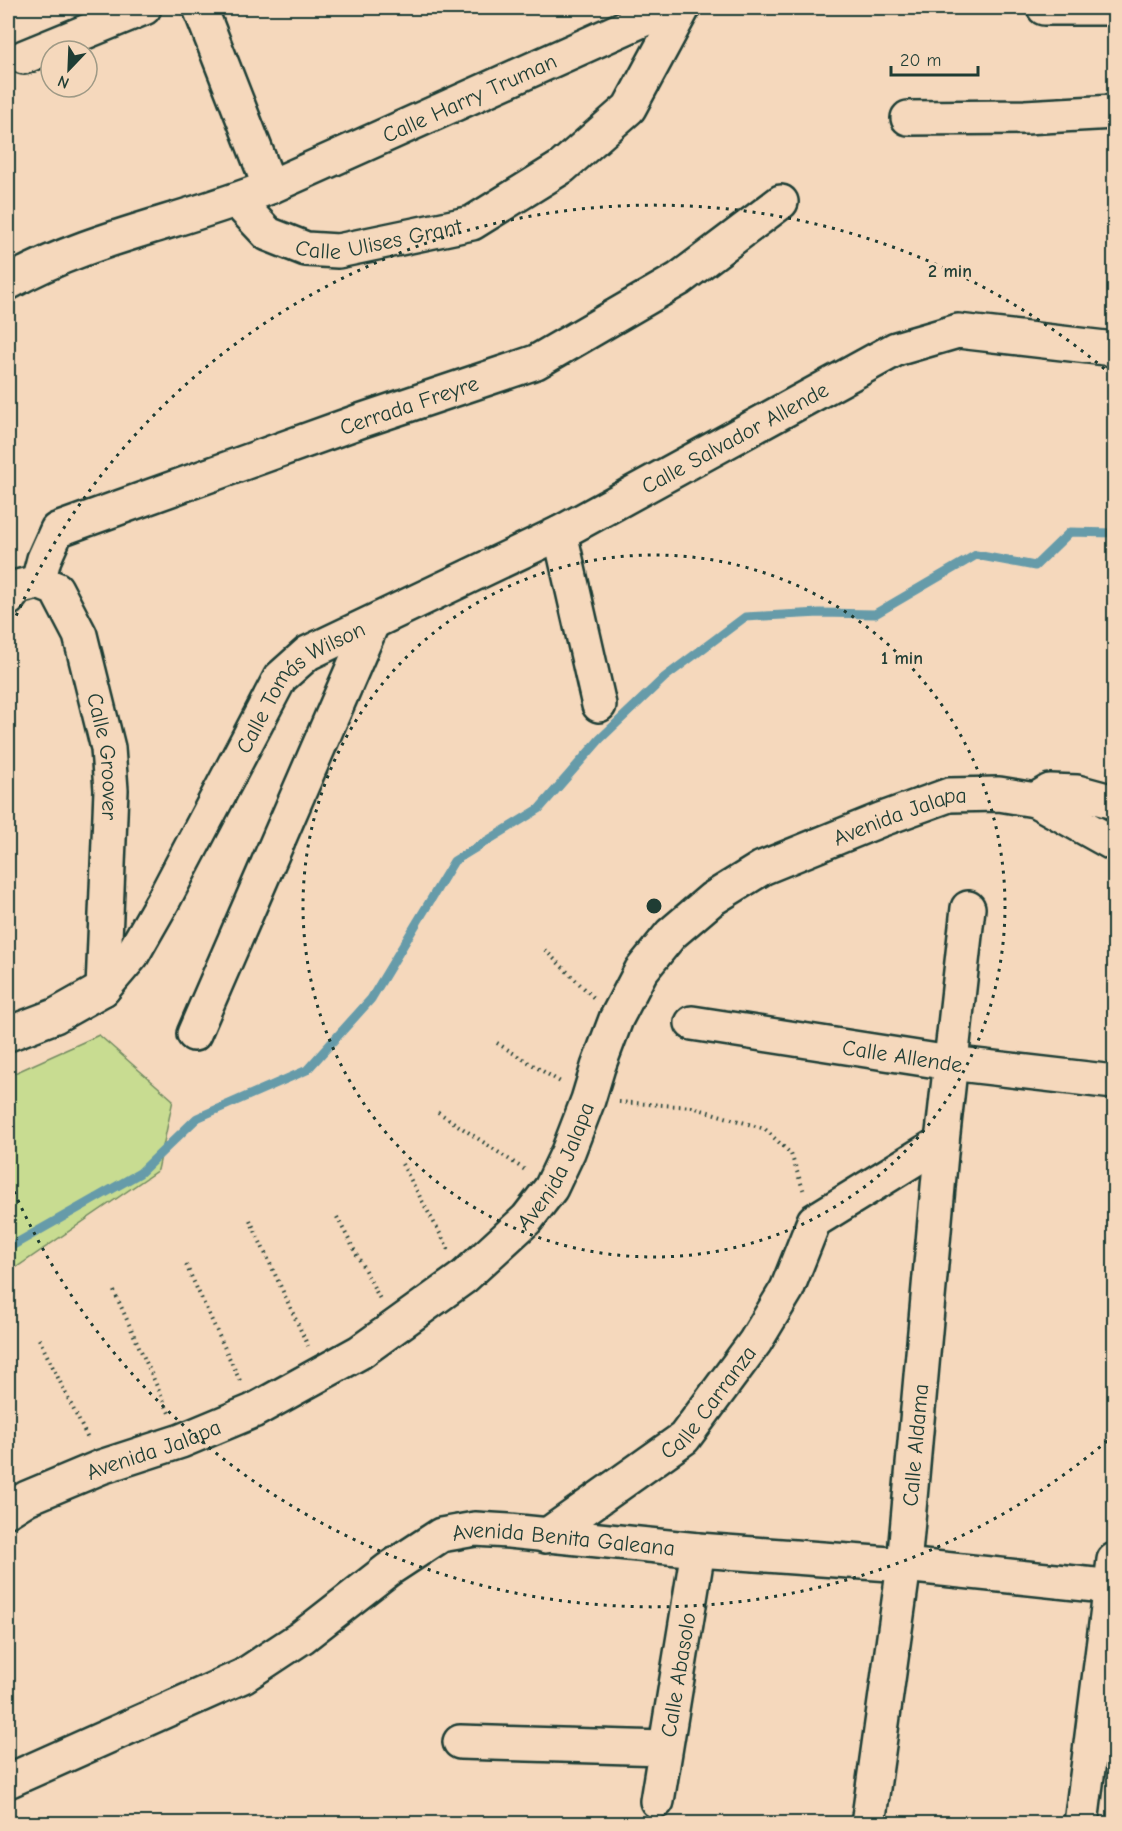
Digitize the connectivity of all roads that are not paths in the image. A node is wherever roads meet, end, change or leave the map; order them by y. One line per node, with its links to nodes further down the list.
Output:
1 (144, 8): 7 (street)
2 (200, 8): 10 (street)
3 (669, 8): 10 (street, Calle Harry Truman)
4 (683, 8): 11 (street, Calle Ulises Grant)
5 (1044, 8): 6 (street)
6 (1114, 8)
7 (24, 57)
8 (1114, 112): 9 (street)
9 (908, 118)
10 (270, 187): 11 (street, Calle Harry Truman)
11 (237, 201): 13 (street)
12 (781, 202): 16 (street, Cerrada Freyre)
13 (8, 283)
14 (1114, 349): 15 (street, Calle Salvador Allende)
15 (560, 533): 18 (street, Calle Salvador Allende); 19 (street)
16 (38, 582): 17 (street); 24 (street, Calle Groover)
17 (8, 599)
18 (372, 624): 24 (street, Calle Tomás Wilson); 27 (street, Calle Tomás Wilson)
19 (599, 705)
20 (1035, 800): 21 (street); 22 (street); 31 (street, Avenida Jalapa)
21 (1114, 802)
22 (1114, 844)
23 (968, 908): 28 (street)
24 (104, 989): 26 (street, Calle Tomás Wilson)
25 (692, 1023): 28 (street, Calle Allende)
26 (8, 1034)
27 (194, 1035)
28 (950, 1063): 29 (street, Calle Allende); 30 (street, Calle Aldama)
29 (1114, 1082)
30 (942, 1142): 32 (street, Calle Carranza); 34 (street, Calle Aldama)
31 (8, 1510)
32 (546, 1536): 33 (street, Avenida Benita Galeana); 38 (street, Avenida Benita Galeana)
33 (698, 1550): 34 (street, Avenida Benita Galeana); 37 (street, Calle Abasolo)
34 (904, 1565): 35 (street, Avenida Benita Galeana); 40 (street, Calle Aldama)
35 (1114, 1578): 41 (street)
36 (460, 1742): 37 (street)
37 (665, 1748): 39 (street, Calle Abasolo)
38 (8, 1781)
39 (657, 1801)
40 (868, 1824)
41 (1081, 1824)

